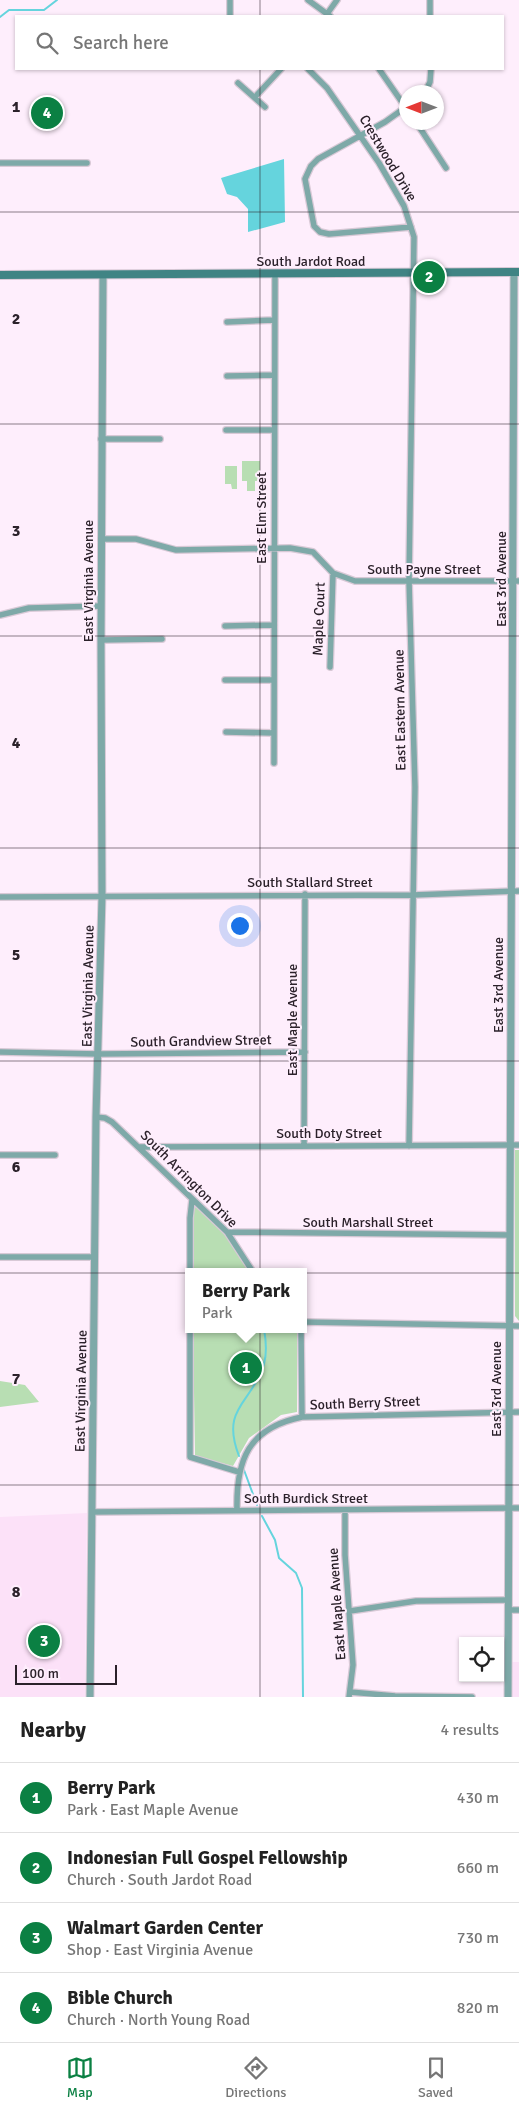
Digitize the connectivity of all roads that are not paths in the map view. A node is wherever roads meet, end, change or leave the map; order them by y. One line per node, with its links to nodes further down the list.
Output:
1 (230, 0): 5 (street)
2 (308, 0): 6 (street)
3 (337, 0): 6 (street)
4 (430, 0): 7 (street)
5 (230, 15)
6 (329, 15)
7 (430, 15)
8 (280, 70): 14 (street)
9 (309, 70): 19 (street, Crestwood Drive)
10 (380, 70): 15 (street)
11 (431, 70): 13 (street)
12 (238, 83): 14 (street)
13 (428, 85)
14 (255, 97): 16 (street)
15 (399, 98)
16 (265, 107)
17 (399, 113): 19 (street)
18 (421, 130): 22 (street)
19 (361, 136): 23 (street, Crestwood Drive); 23 (street)
20 (0, 163): 21 (street)
21 (87, 163)
22 (446, 168)
23 (410, 227): 25 (street, Crestwood Drive)
24 (517, 272): 25 (main road, South Jardot Road); 41 (street, East 3rd Avenue)
25 (413, 273): 26 (main road, South Jardot Road); 40 (street, East Eastern Avenue)
26 (275, 274): 28 (main road, South Jardot Road); 29 (street, East Elm Street)
27 (0, 275): 28 (main road, South Jardot Road)
28 (103, 275): 35 (street, East Virginia Avenue)
29 (274, 320): 30 (street); 31 (street, East Elm Street)
30 (227, 322)
31 (274, 375): 32 (street); 34 (street, East Elm Street)
32 (227, 376)
33 (226, 430): 34 (street)
34 (274, 430): 38 (street, East Elm Street)
35 (101, 439): 36 (street); 37 (street, East Virginia Avenue)
36 (160, 439)
37 (101, 539): 38 (street, South Payne Street); 42 (street, East Virginia Avenue)
38 (274, 549): 39 (street, South Payne Street); 44 (street, East Elm Street)
39 (333, 573): 40 (street, South Payne Street); 48 (street, Maple Court)
40 (409, 581): 41 (street, South Payne Street); 57 (street, East Eastern Avenue)
41 (516, 581): 54 (street, East 3rd Avenue)
42 (101, 606): 43 (street); 47 (street, East Virginia Avenue)
43 (0, 615)
44 (274, 625): 45 (street); 50 (street, East Elm Street)
45 (226, 626)
46 (162, 639): 47 (street)
47 (100, 640): 58 (street, East Virginia Avenue)
48 (330, 667)
49 (226, 680): 50 (street)
50 (274, 680): 52 (street, East Elm Street)
51 (226, 732): 52 (street)
52 (274, 734): 53 (street, East Elm Street)
53 (274, 763)
54 (511, 890): 55 (street, South Stallard Street); 57 (street, South Stallard Street); 66 (street, East 3rd Avenue)
55 (519, 891)
56 (305, 894): 57 (street, South Stallard Street); 58 (street, South Stallard Street); 61 (street, East Maple Avenue)
57 (413, 895): 65 (street, East Eastern Avenue)
58 (102, 896): 59 (street, South Stallard Street); 62 (street, East Virginia Avenue)
59 (0, 897)
60 (0, 1052): 62 (street, South Grandview Street)
61 (305, 1052): 62 (street, South Grandview Street); 64 (street, East Maple Avenue)
62 (99, 1054): 63 (street, East Virginia Avenue)
63 (96, 1117): 68 (street, South Arrington Drive); 74 (street, East Virginia Avenue)
64 (304, 1146): 65 (street, South Doty Street); 68 (street, South Doty Street)
65 (408, 1146): 66 (street, South Doty Street)
66 (510, 1146): 67 (street, South Doty Street); 73 (street, East 3rd Avenue)
67 (519, 1146)
68 (139, 1147): 71 (street, South Arrington Drive)
69 (0, 1155): 70 (street)
70 (55, 1155)
71 (192, 1200): 72 (street, South Arrington Drive); 76 (street)
72 (227, 1232): 73 (street, South Marshall Street); 77 (street, South Arrington Drive)
73 (510, 1235): 79 (street, East 3rd Avenue)
74 (95, 1257): 75 (street); 91 (street, East Virginia Avenue)
75 (0, 1258)
76 (190, 1268)
77 (250, 1268)
78 (307, 1322): 79 (street)
79 (509, 1326): 80 (street); 83 (street, East 3rd Avenue)
80 (519, 1326)
81 (190, 1333): 86 (street)
82 (301, 1333): 85 (street)
83 (508, 1412): 84 (street, South Berry Street); 85 (street, South Berry Street); 87 (street, East 3rd Avenue)
84 (519, 1412)
85 (302, 1417): 86 (street, South Berry Street)
86 (238, 1472): 89 (street, South Berry Street)
87 (508, 1508): 88 (street, South Burdick Street); 90 (street, South Burdick Street); 92 (street, East 3rd Avenue)
88 (519, 1508)
89 (237, 1510): 90 (street, South Burdick Street); 91 (street, South Burdick Street)
90 (345, 1510): 95 (street, East Maple Avenue)
91 (92, 1512): 97 (street, East Virginia Avenue)
92 (508, 1600): 93 (street, East 3rd Avenue); 95 (street)
93 (508, 1610): 94 (street); 99 (street, East 3rd Avenue)
94 (519, 1610)
95 (350, 1611): 96 (street, East Maple Avenue)
96 (350, 1694): 98 (street)
97 (90, 1697)
98 (472, 1697)
99 (508, 1697)

